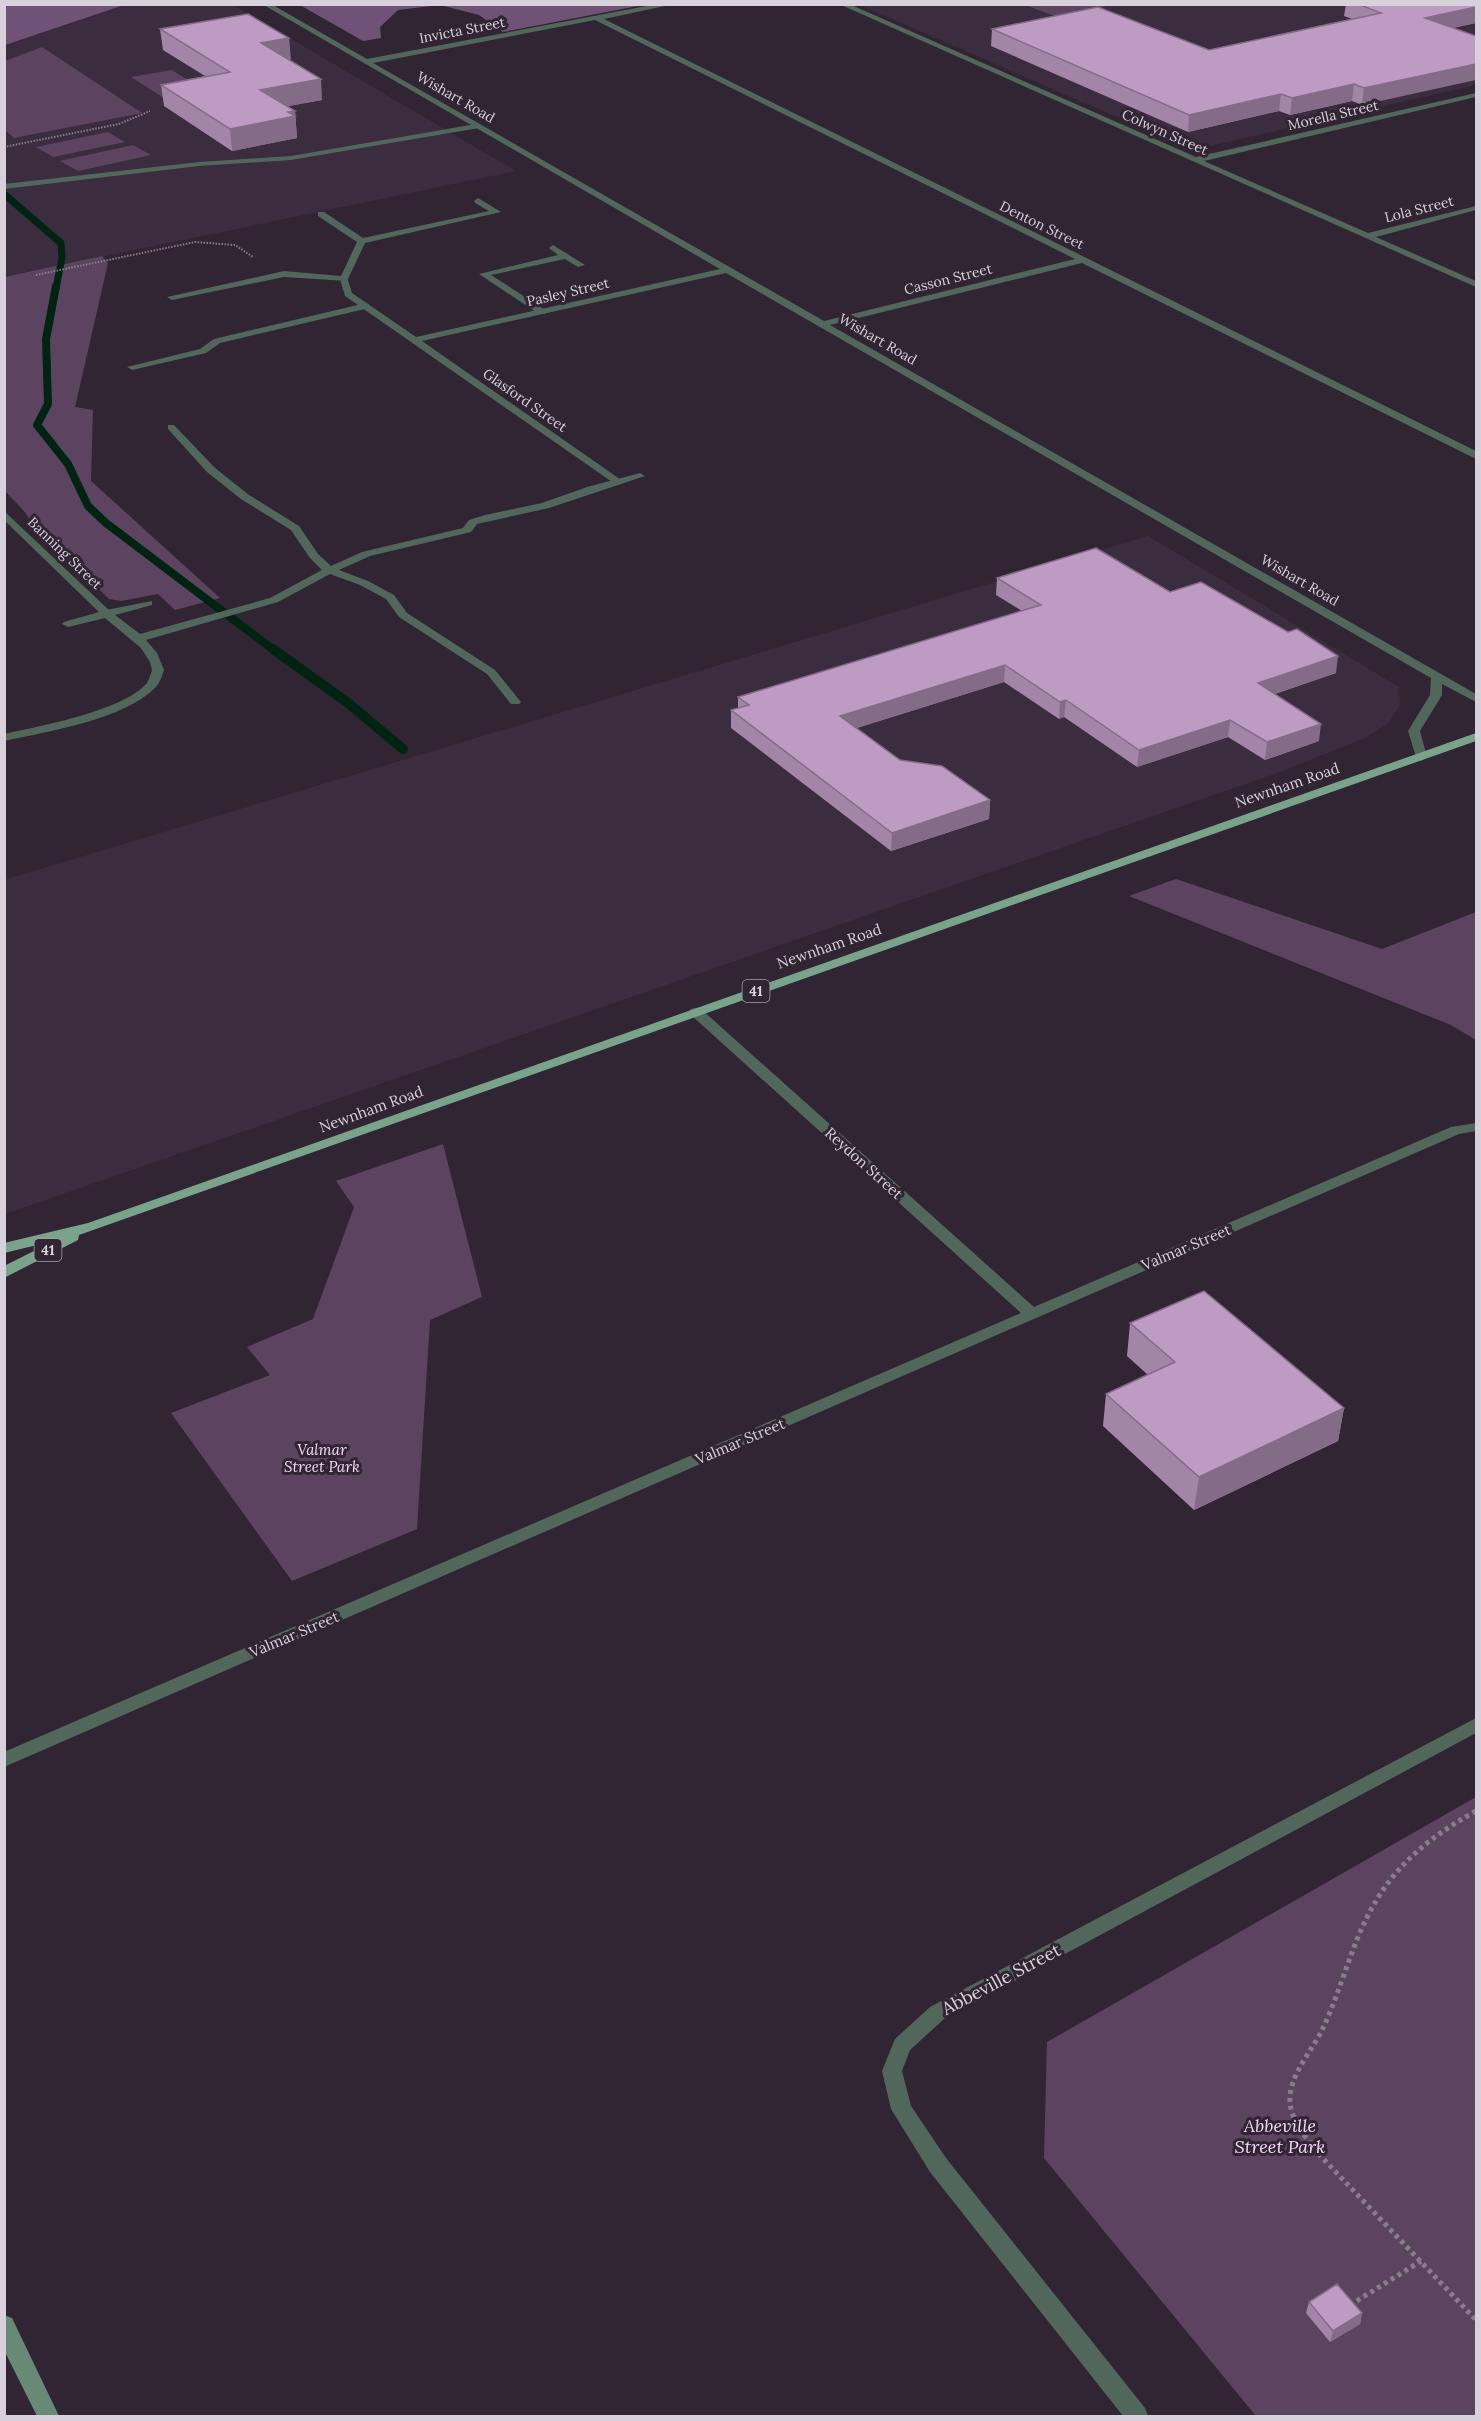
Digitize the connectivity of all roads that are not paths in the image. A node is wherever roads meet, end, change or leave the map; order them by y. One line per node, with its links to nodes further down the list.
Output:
1 (265, 4): 5 (street, Wishart Road)
2 (670, 4): 4 (street, Invicta Street)
3 (842, 4): 8 (street, Colwyn Street)
4 (596, 18): 5 (street, Invicta Street); 17 (street, Denton Street)
5 (365, 62): 7 (street, Wishart Road)
6 (1476, 95): 8 (street, Morella Street)
7 (476, 126): 9 (street); 19 (street, Wishart Road)
8 (1196, 160): 13 (street, Colwyn Street)
9 (9, 186)
10 (478, 201): 14 (street)
11 (1476, 208): 13 (street, Lola Street)
12 (321, 214): 14 (street)
13 (1368, 236): 21 (street, Colwyn Street)
14 (362, 241): 20 (street)
15 (553, 248): 16 (street)
16 (566, 256): 18 (street); 24 (street)
17 (1082, 260): 25 (street, Casson Street); 29 (street, Denton Street)
18 (581, 265)
19 (726, 270): 24 (street, Pasley Street); 25 (street, Wishart Road)
20 (344, 279): 22 (street); 23 (street, Glasford Street)
21 (1476, 284)
22 (172, 297)
23 (366, 306): 26 (street, Glasford Street); 27 (street)
24 (542, 312): 26 (street, Pasley Street)
25 (822, 324): 38 (street, Wishart Road)
26 (415, 340): 31 (street, Glasford Street)
27 (132, 367)
28 (171, 428): 33 (street)
29 (1476, 455)
30 (640, 476): 31 (street)
31 (619, 482): 33 (street)
32 (4, 514): 35 (street, Banning Street)
33 (329, 570): 37 (street); 40 (street)
34 (148, 603): 35 (street)
35 (106, 614): 36 (street); 37 (street, Banning Street)
36 (68, 624)
37 (136, 639): 42 (street, Banning Street)
38 (1437, 677): 39 (street, Wishart Road); 43 (street)
39 (1476, 699)
40 (515, 702)
41 (1476, 737): 43 (main road, Newnham Road / 41)
42 (4, 738)
43 (1421, 757): 44 (main road, Newnham Road / 41)
44 (696, 1012): 46 (main road, Newnham Road / 41); 49 (street, Reydon Street)
45 (1476, 1128): 49 (street, Valmar Street)
46 (92, 1227): 47 (main road, Newnham Road / 41); 48 (main road, Newnham Road / 41)
47 (4, 1248)
48 (4, 1273)
49 (1032, 1314): 51 (street, Valmar Street)
50 (1476, 1725): 54 (street, Abbeville Street)
51 (4, 1760)
52 (4, 2325): 53 (main road)
53 (48, 2416)
54 (1137, 2416)

